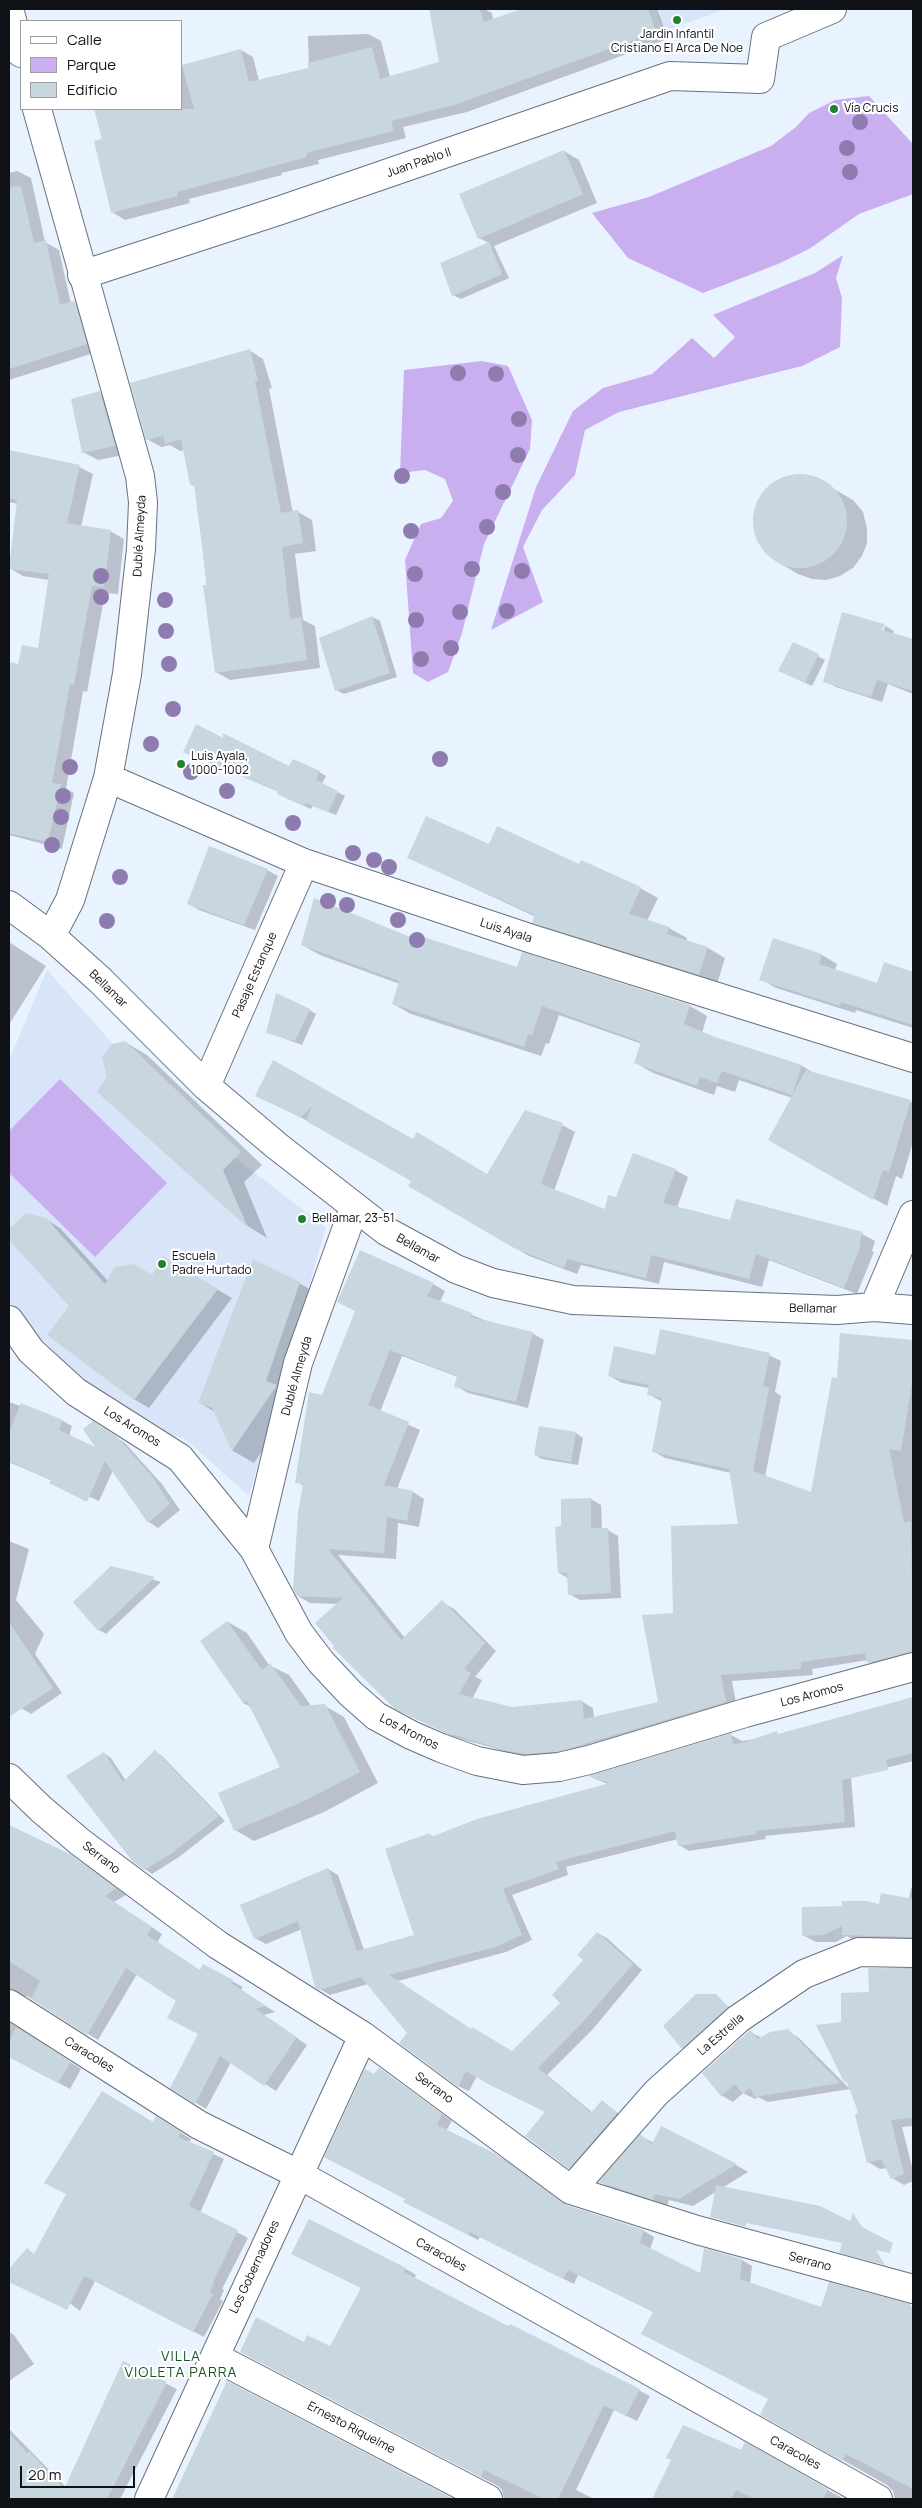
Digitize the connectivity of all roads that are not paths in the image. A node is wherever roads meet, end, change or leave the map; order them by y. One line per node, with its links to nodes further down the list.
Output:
1 (9, 9): 3 (street)
2 (832, 9): 5 (street, Juan Pablo II)
3 (20, 49)
4 (37, 110): 5 (street, Dublé Almeyda)
5 (82, 275): 6 (street, Dublé Almeyda)
6 (108, 778): 7 (street, Luis Ayala); 9 (street, Dublé Almeyda)
7 (304, 863): 10 (street, Luis Ayala); 11 (street, Pasaje Estanque)
8 (9, 905): 9 (street, Bellamar)
9 (51, 936): 11 (street, Bellamar)
10 (913, 1058)
11 (206, 1086): 12 (street, Bellamar)
12 (354, 1208): 14 (street, Bellamar); 17 (street, Dublé Almeyda)
13 (913, 1215): 14 (street)
14 (874, 1308): 15 (street, Bellamar)
15 (913, 1310)
16 (9, 1320): 17 (street, Los Aromos)
17 (254, 1549): 18 (street, Los Aromos)
18 (913, 1667)
19 (9, 1778): 22 (street, Serrano)
20 (913, 1953): 24 (street, La Estrella)
21 (9, 2004): 23 (street, Caracoles)
22 (363, 2036): 23 (street, Los Gobernadores); 24 (street, Serrano)
23 (298, 2174): 26 (street, Los Gobernadores); 27 (street, Caracoles)
24 (571, 2190): 25 (street, Serrano)
25 (913, 2289)
26 (214, 2357): 28 (street, Los Gobernadores); 29 (street, Ernesto Riquelme)
27 (851, 2493): 30 (street, Caracoles)
28 (149, 2499)
29 (488, 2499)
30 (878, 2499)

